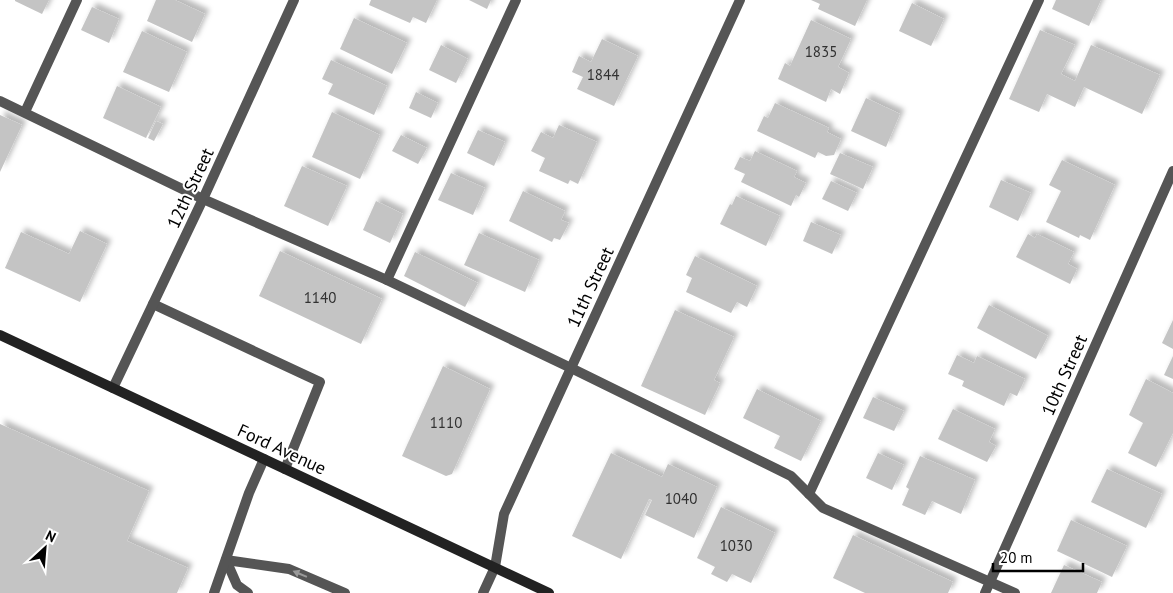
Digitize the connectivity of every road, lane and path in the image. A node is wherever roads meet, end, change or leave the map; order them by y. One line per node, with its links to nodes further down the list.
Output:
1 (77, 0): 7 (street)
2 (294, 0): 9 (street, 12th Street)
3 (516, 0): 10 (street)
4 (740, 0): 13 (street, 11th Street)
5 (1039, 0): 17 (street)
6 (0, 101): 7 (street)
7 (25, 112): 9 (street)
8 (1173, 171): 20 (street, 10th Street)
9 (203, 199): 10 (street); 11 (street, 12th Street)
10 (387, 280): 13 (street)
11 (153, 304): 14 (street, 12th Street); 16 (street)
12 (0, 335): 14 (main road, Ford Avenue)
13 (570, 368): 17 (street); 19 (street, 11th Street)
14 (114, 388): 15 (main road, Ford Avenue)
15 (264, 459): 16 (main road, Ford Avenue); 18 (street)
16 (285, 469): 19 (main road, Ford Avenue)
17 (809, 494): 20 (street)
18 (226, 560): 21 (street); 22 (street); 23 (street, one-way to 18)
19 (495, 567): 24 (street, 11th Street); 25 (main road, Ford Avenue)
20 (990, 581): 26 (street, 10th Street); 27 (street)
21 (214, 593)
22 (248, 593)
23 (345, 593)
24 (483, 593)
25 (549, 593)
26 (985, 593)
27 (1015, 593)

